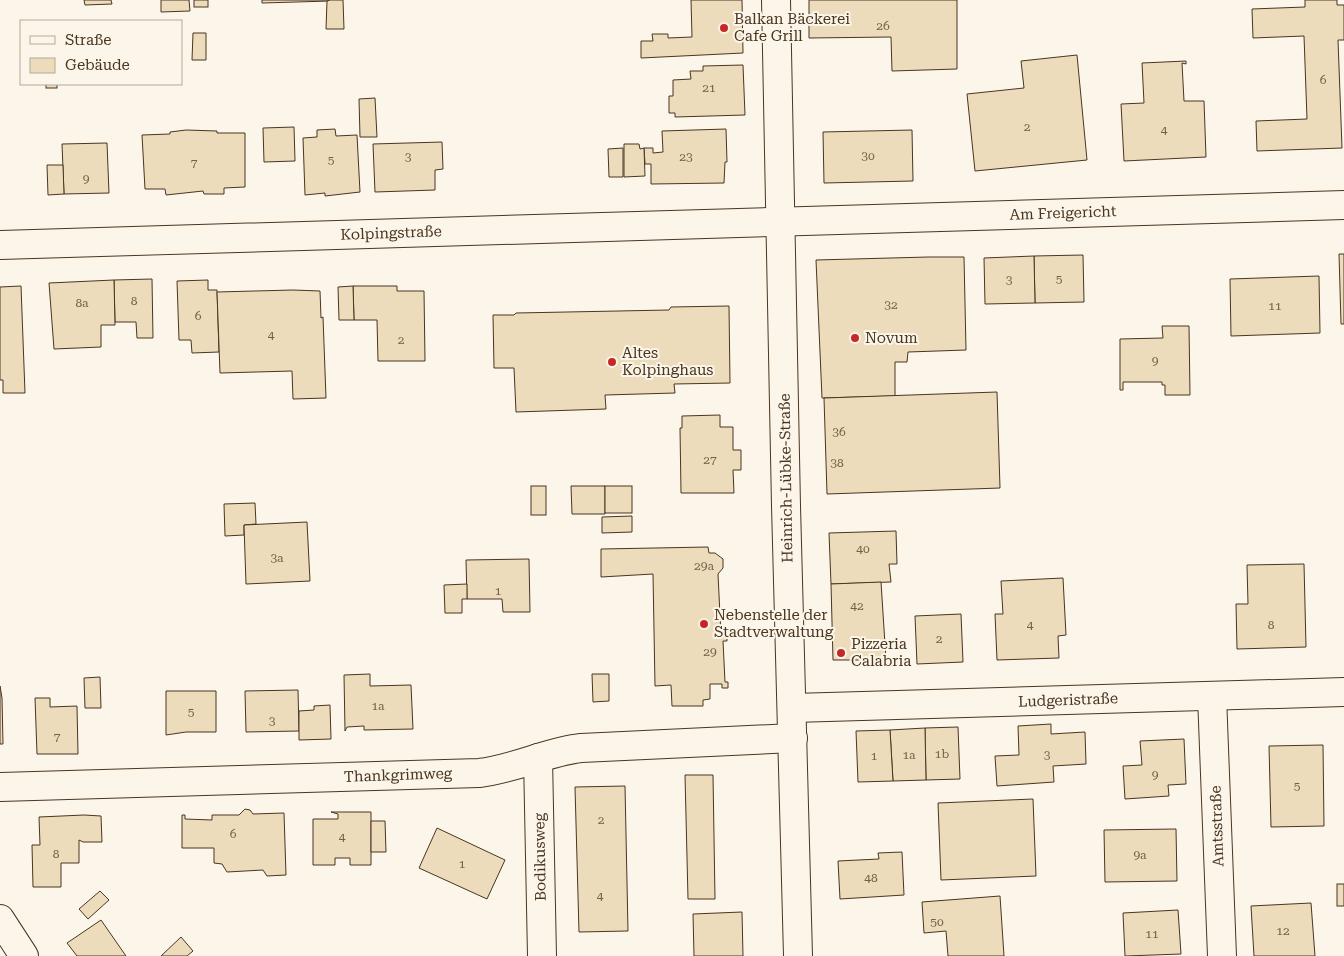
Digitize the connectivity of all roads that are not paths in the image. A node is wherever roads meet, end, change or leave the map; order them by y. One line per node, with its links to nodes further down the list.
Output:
1 (776, 0): 3 (street, Heinrich-Lübke-Straße)
2 (1344, 205): 3 (street, Am Freigericht)
3 (781, 222): 4 (street, Kolpingstraße); 7 (street, Heinrich-Lübke-Straße)
4 (0, 245)
5 (1344, 692): 6 (street, Ludgeristraße)
6 (1212, 696): 7 (street, Ludgeristraße); 15 (street, Amtsstraße)
7 (793, 708): 8 (street, Heinrich-Lübke-Straße)
8 (793, 738): 9 (street, Thankgrimweg); 14 (street, Heinrich-Lübke-Straße)
9 (538, 758): 10 (street, Thankgrimweg); 13 (street, Bodikusweg)
10 (0, 787)
11 (0, 918): 12 (street)
12 (24, 956)
13 (542, 956)
14 (798, 956)
15 (1222, 956)

